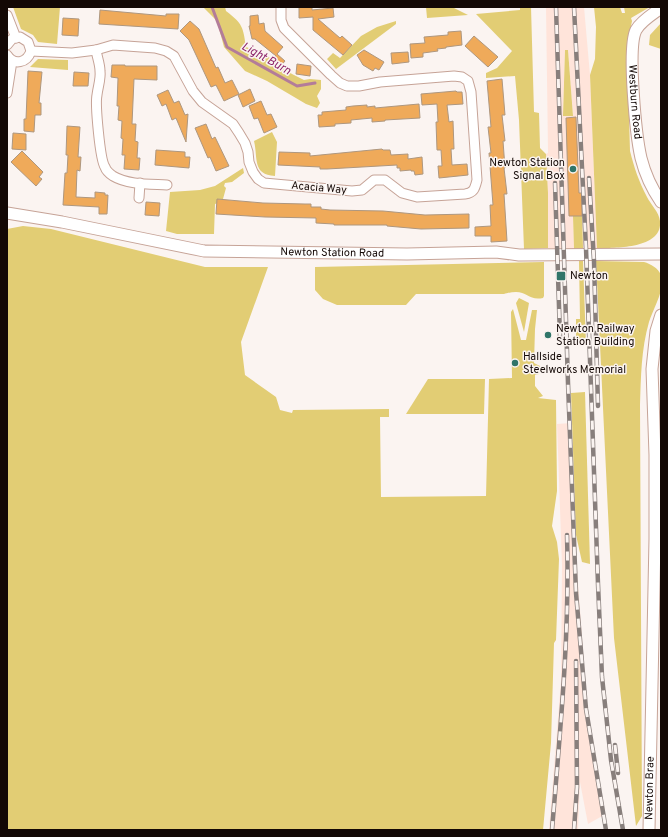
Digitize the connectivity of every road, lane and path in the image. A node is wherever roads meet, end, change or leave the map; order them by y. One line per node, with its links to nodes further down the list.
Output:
1 (281, 7): 6 (street, Acacia Way)
2 (661, 8): 13 (street, Westburn Road)
3 (7, 15): 4 (street)
4 (16, 38): 5 (street); 7 (street)
5 (7, 45)
6 (96, 50): 7 (street, Acacia Way); 10 (street)
7 (31, 51): 8 (street)
8 (10, 58): 9 (street)
9 (7, 93)
10 (140, 183): 11 (street); 12 (street)
11 (167, 185)
12 (139, 198)
13 (661, 202)
14 (7, 213): 15 (street, Newton Station Road)
15 (661, 254)
16 (661, 315): 17 (street, Newton Brae)
17 (649, 830)

